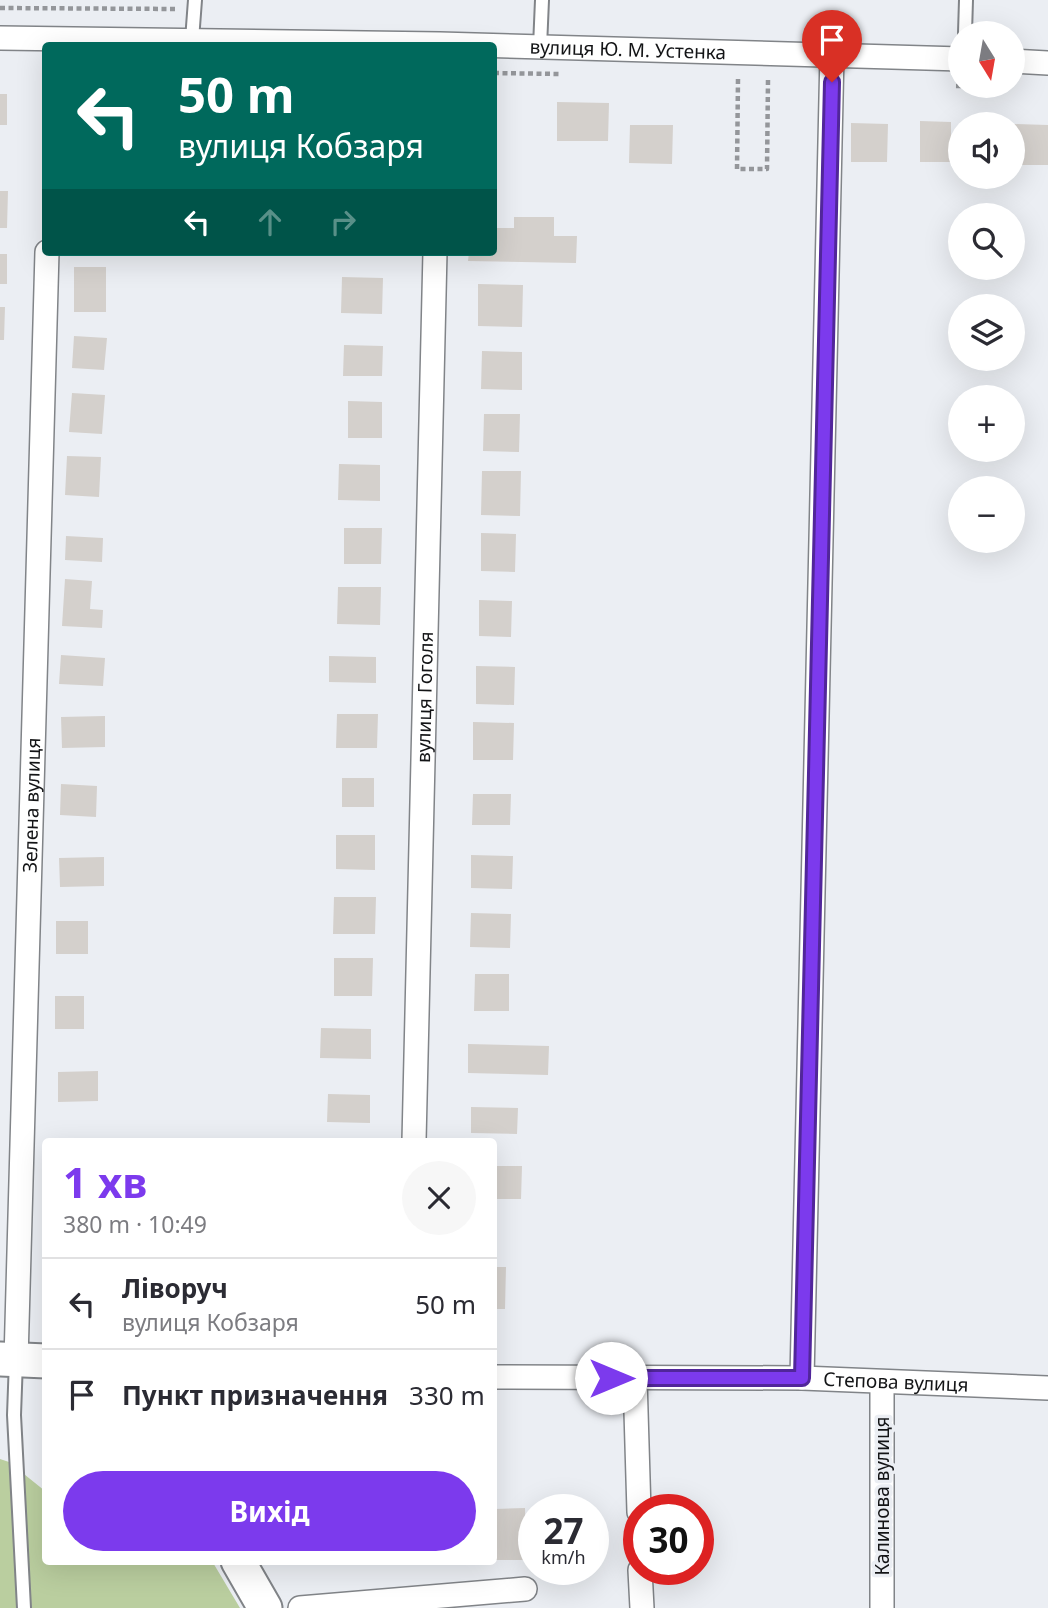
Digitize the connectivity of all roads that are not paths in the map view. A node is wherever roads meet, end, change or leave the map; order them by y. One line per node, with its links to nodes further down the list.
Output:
1 (542, 0): 10 (lane)
2 (966, 0): 4 (lane)
3 (195, 5): 6 (lane)
4 (965, 21)
5 (0, 38): 7 (street, вулиця Ю. М. Устенка)
6 (191, 40): 7 (street, вулиця Ю. М. Устенка); 8 (street, вулиця Ю. М. Устенка)
7 (53, 42)
8 (291, 42)
9 (497, 46): 10 (street, вулиця Ю. М. Устенка)
10 (540, 47): 11 (street, вулиця Ю. М. Устенка)
11 (832, 54): 12 (street, вулиця Ю. М. Устенка); 21 (street)
12 (948, 59)
13 (1026, 61): 14 (street)
14 (1048, 62)
15 (47, 256): 18 (street, Зелена вулиця)
16 (435, 256): 17 (street, вулиця Гоголя)
17 (414, 1138)
18 (21, 1360): 28 (lane)
19 (497, 1377): 20 (street, Степова вулиця)
20 (635, 1378): 21 (street, Степова вулиця); 24 (street)
21 (802, 1378): 22 (street, Степова вулиця)
22 (882, 1383): 23 (street, Степова вулиця); 32 (street, Калинова вулиця)
23 (1048, 1388)
24 (638, 1494)
25 (240, 1565): 29 (street)
26 (641, 1585): 31 (street)
27 (525, 1589): 30 (street)
28 (24, 1608)
29 (265, 1608)
30 (300, 1608)
31 (642, 1608)
32 (882, 1608)

